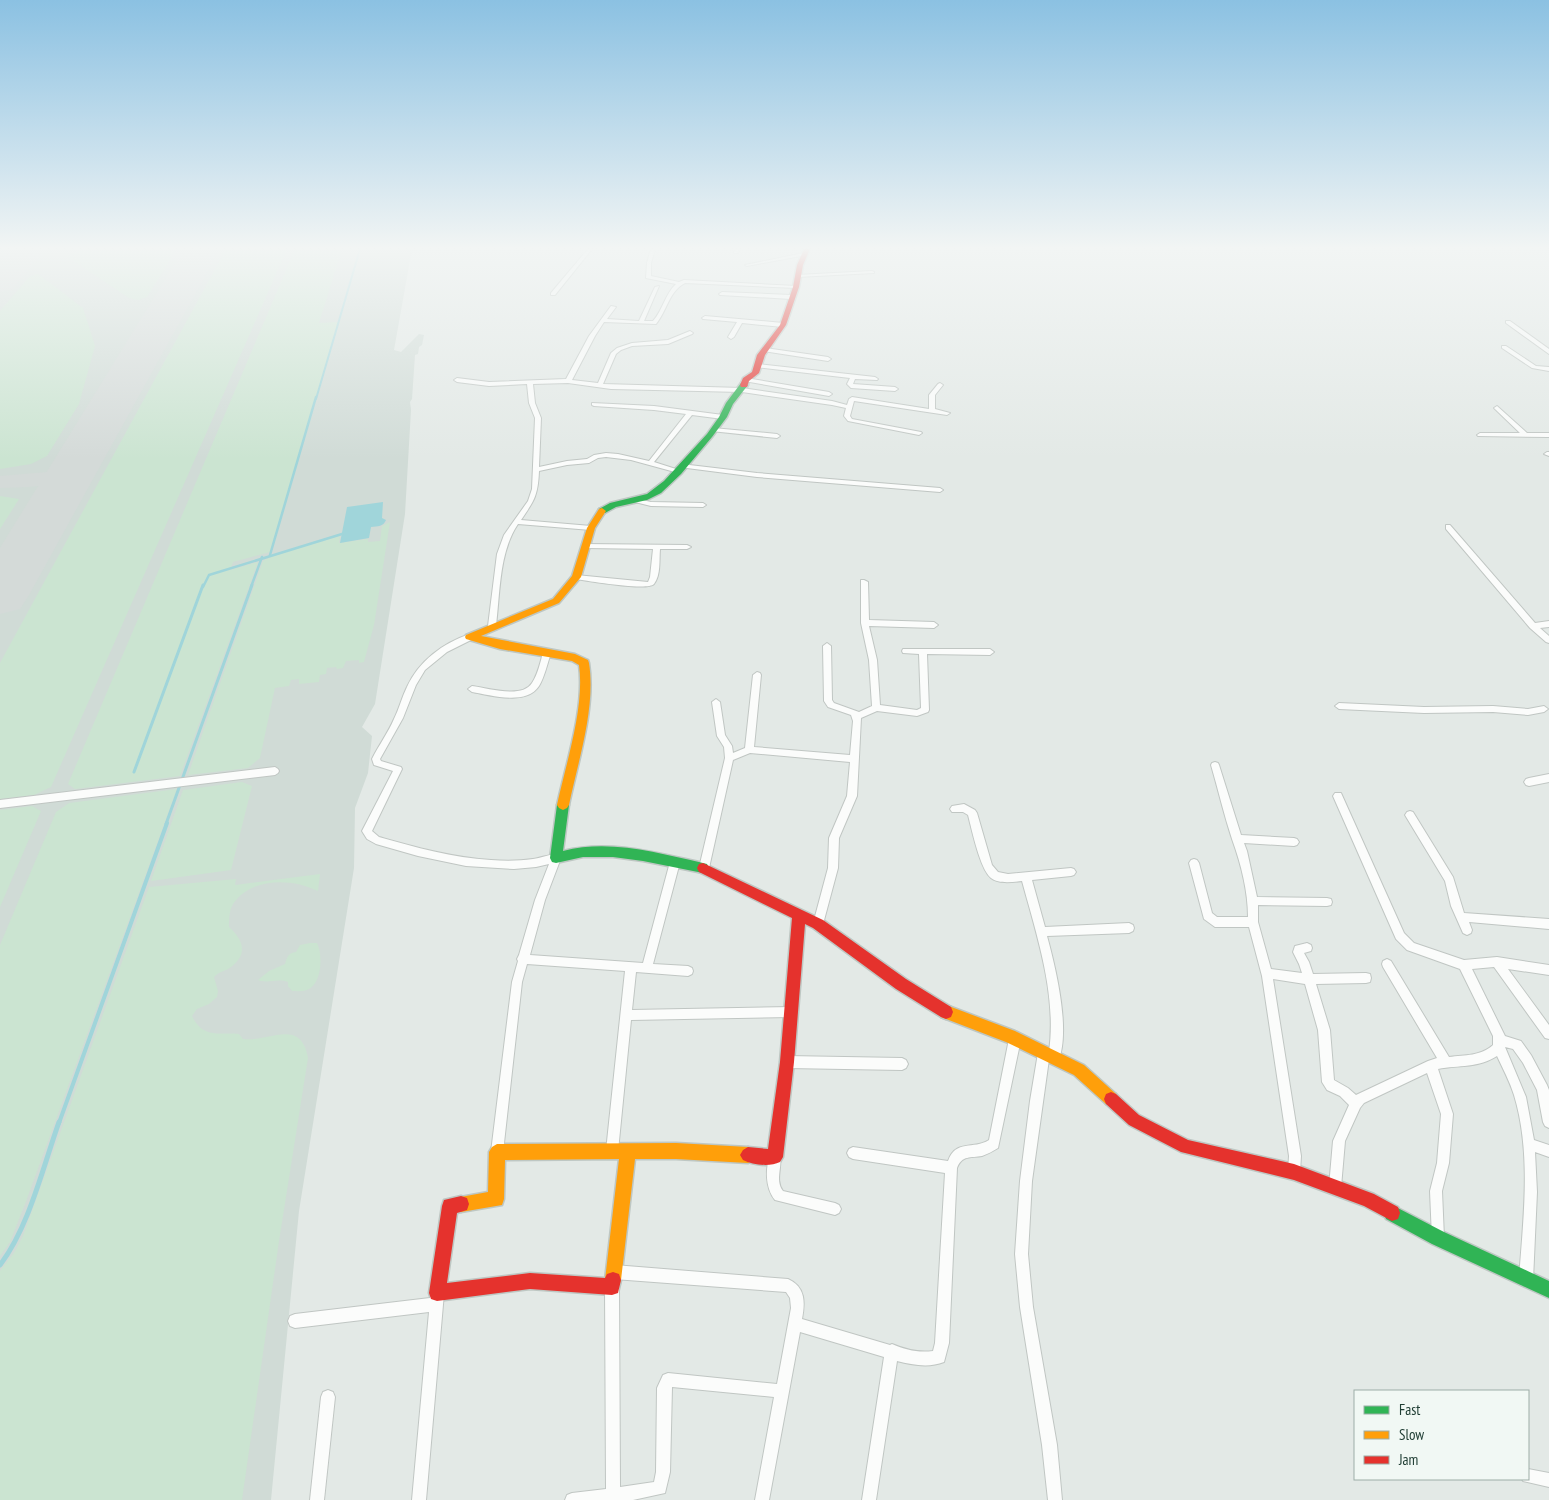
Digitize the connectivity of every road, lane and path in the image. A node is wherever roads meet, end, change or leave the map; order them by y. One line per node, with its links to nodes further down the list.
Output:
1 (643, 319): 8 (street)
2 (657, 319): 8 (street)
3 (717, 319): 6 (street)
4 (785, 319): 9 (street)
5 (605, 320): 8 (street); 21 (street)
6 (740, 321): 9 (street); 11 (street)
7 (1508, 322): 14 (street)
8 (641, 323)
9 (783, 325): 13 (street)
10 (690, 333): 23 (street)
11 (731, 337)
12 (1504, 346): 17 (street)
13 (765, 350): 15 (street); 16 (street)
14 (1549, 352)
15 (828, 359)
16 (758, 366): 18 (street); 25 (street)
17 (1547, 370)
18 (853, 377): 19 (street); 26 (street)
19 (875, 379)
20 (457, 380): 22 (street)
21 (568, 381): 22 (street); 23 (street)
22 (530, 382): 43 (street)
23 (600, 385): 25 (street)
24 (940, 385): 31 (street)
25 (743, 387): 27 (street); 29 (street); 34 (street)
26 (895, 389)
27 (829, 394)
28 (594, 404): 32 (street)
29 (849, 407): 31 (street); 36 (street)
30 (1497, 408): 38 (street)
31 (932, 410): 33 (street)
32 (690, 413): 34 (street); 41 (street)
33 (947, 413)
34 (723, 418): 35 (street)
35 (713, 430): 40 (street); 42 (street)
36 (919, 433)
37 (1480, 435): 38 (street)
38 (1525, 435): 39 (street)
39 (1549, 435)
40 (777, 436)
41 (650, 463): 42 (street); 43 (street)
42 (679, 469): 44 (street); 45 (street)
43 (536, 470): 47 (street)
44 (940, 490)
45 (633, 500): 46 (street); 49 (street)
46 (703, 506)
47 (514, 522): 49 (street); 58 (street)
48 (1448, 526): 59 (street)
49 (591, 528): 50 (street)
50 (586, 546): 51 (street); 53 (street)
51 (657, 547): 52 (street); 53 (street)
52 (686, 547)
53 (576, 577): 58 (street)
54 (864, 582): 55 (street)
55 (865, 623): 57 (street); 71 (street)
56 (1549, 624): 59 (street)
57 (934, 625)
58 (492, 626): 60 (street)
59 (1532, 626): 61 (street)
60 (470, 637): 66 (street); 87 (street)
61 (1549, 640)
62 (828, 646): 73 (street)
63 (906, 651): 64 (street)
64 (923, 651): 65 (street); 71 (street)
65 (990, 652)
66 (547, 653): 68 (street); 87 (street)
67 (757, 675): 74 (street)
68 (472, 689)
69 (716, 702): 75 (street)
70 (1339, 706): 72 (street)
71 (876, 708): 73 (street)
72 (1547, 711)
73 (857, 716): 76 (street)
74 (749, 750): 75 (street); 76 (street)
75 (729, 758): 90 (street)
76 (854, 759): 98 (street)
77 (1215, 765): 85 (street)
78 (275, 771): 82 (street)
79 (1549, 778): 80 (street)
80 (1529, 782)
81 (1338, 796): 107 (street)
82 (0, 804)
83 (955, 808): 92 (street)
84 (1410, 815): 96 (street)
85 (1237, 839): 86 (street); 93 (street)
86 (1294, 842)
87 (556, 858): 88 (street); 104 (street)
88 (675, 862): 90 (street); 109 (street)
89 (1194, 864): 97 (street)
90 (704, 868): 95 (street)
91 (1071, 872): 92 (street)
92 (1026, 876): 102 (street)
93 (1253, 901): 94 (street); 97 (street)
94 (1327, 902)
95 (799, 914): 98 (street); 115 (street)
96 (1460, 917): 99 (street); 101 (street)
97 (1254, 922): 112 (street)
98 (818, 924): 118 (street)
99 (1549, 924)
100 (1129, 928): 102 (street)
101 (1467, 930)
102 (1041, 932): 120 (street)
103 (1307, 948): 114 (street)
104 (522, 959): 108 (street); 131 (street)
105 (1497, 962): 107 (street); 111 (street); 117 (street)
106 (1386, 964): 121 (street)
107 (1464, 965): 119 (street)
108 (632, 966): 109 (street); 116 (street)
109 (647, 968): 110 (street)
110 (688, 971)
111 (1548, 971)
112 (1267, 976): 114 (street); 135 (street)
113 (1366, 978): 114 (street)
114 (1308, 979): 125 (street)
115 (792, 1012): 116 (street); 122 (street)
116 (626, 1016): 128 (street)
117 (1549, 1034)
118 (1015, 1039): 120 (street); 134 (street)
119 (1500, 1044): 121 (street); 126 (street); 127 (street)
120 (1049, 1056): 135 (street); 157 (street)
121 (1445, 1061): 124 (street)
122 (787, 1062): 123 (street); 133 (street)
123 (902, 1064)
124 (1432, 1065): 125 (street); 138 (street)
125 (1356, 1104): 136 (street)
126 (1549, 1122)
127 (1529, 1144): 130 (street); 140 (street)
128 (612, 1151): 129 (street); 131 (street)
129 (628, 1151): 133 (street); 139 (street)
130 (1549, 1151)
131 (497, 1152): 143 (street)
132 (853, 1153): 134 (street)
133 (775, 1157): 137 (street)
134 (951, 1168): 146 (street)
135 (1294, 1172): 136 (street)
136 (1335, 1188): 138 (street)
137 (835, 1209)
138 (1438, 1238): 140 (street)
139 (614, 1272): 141 (street); 145 (street)
140 (1526, 1280): 142 (street)
141 (612, 1287): 143 (street); 151 (street)
142 (1548, 1292)
143 (437, 1298): 144 (street); 153 (street)
144 (295, 1321)
145 (795, 1324): 146 (street); 147 (street)
146 (892, 1351): 156 (street)
147 (782, 1391): 151 (street); 155 (street)
148 (328, 1397): 152 (street)
149 (1529, 1476): 150 (street)
150 (1549, 1480)
151 (612, 1496): 154 (street)
152 (317, 1500)
153 (418, 1500)
154 (572, 1500)
155 (762, 1500)
156 (869, 1500)
157 (1055, 1500)

